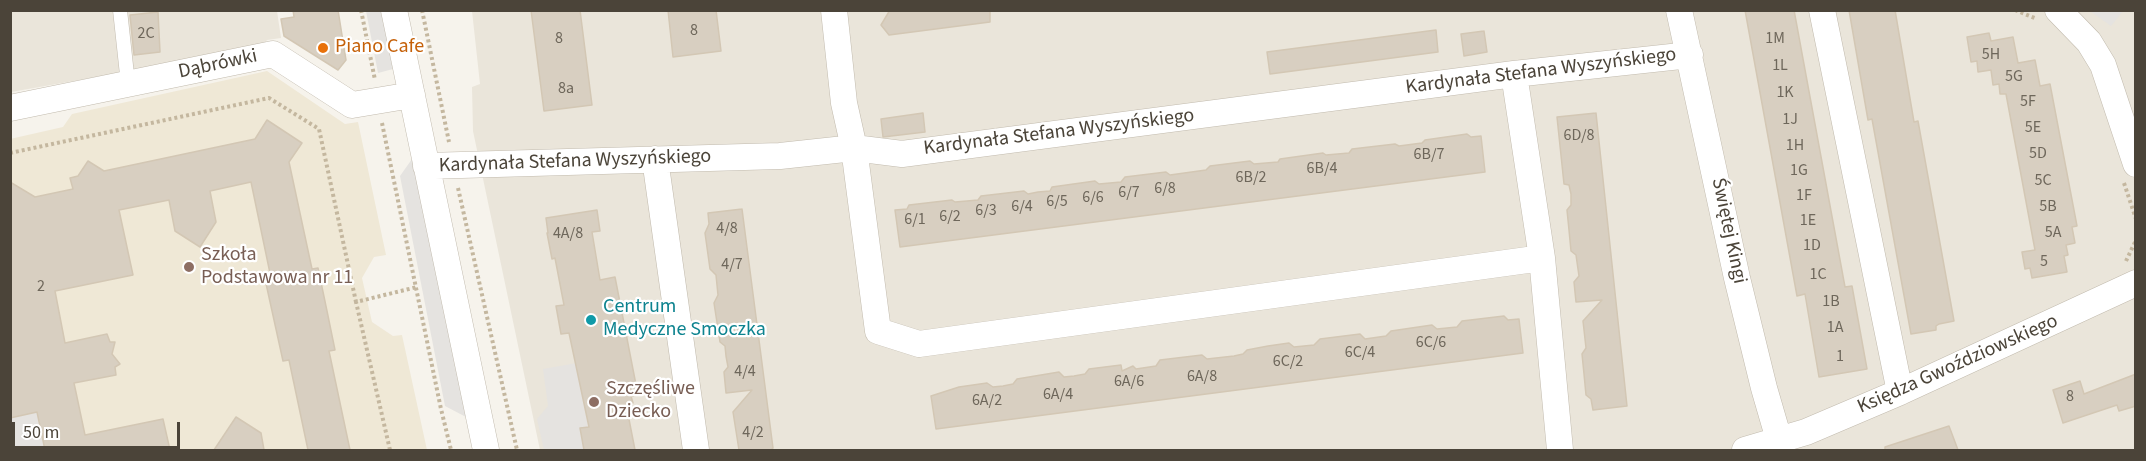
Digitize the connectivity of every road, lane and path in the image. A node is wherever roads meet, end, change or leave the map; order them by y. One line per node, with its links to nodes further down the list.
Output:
1 (120, 10): 11 (lane)
2 (361, 10): 13 (path)
3 (394, 10): 12 (street, Kardynała Stefana Wyszyńskiego)
4 (422, 10): 19 (path)
5 (834, 10): 15 (street)
6 (1679, 10): 9 (street, Świętej Kingi)
7 (1822, 10): 25 (street)
8 (2058, 10): 18 (street)
9 (1690, 55): 10 (street, Kardynała Stefana Wyszyńskiego); 26 (street, Świętej Kingi)
10 (1514, 74): 15 (street, Kardynała Stefana Wyszyńskiego); 21 (street)
11 (128, 84): 13 (street, Dąbrówki); 14 (street, Dąbrówki)
12 (412, 95): 13 (street, Dąbrówki); 20 (street, Kardynała Stefana Wyszyńskiego)
13 (378, 101): 23 (path)
14 (10, 108)
15 (854, 148): 17 (street, Kardynała Stefana Wyszyńskiego); 21 (street)
16 (10, 153): 24 (path)
17 (655, 159): 19 (street, Kardynała Stefana Wyszyńskiego); 31 (street)
18 (2136, 164)
19 (453, 165): 20 (street, Kardynała Stefana Wyszyńskiego); 30 (path)
20 (426, 166): 29 (street, Kardynała Stefana Wyszyńskiego)
21 (1542, 258): 32 (street)
22 (2136, 284): 25 (street, Księdza Gwoździowskiego)
23 (417, 287): 24 (path); 28 (path)
24 (356, 302): 27 (path)
25 (1900, 392): 26 (street, Księdza Gwoździowskiego)
26 (1780, 446): 33 (street, Księdza Gwoździowskiego)
27 (390, 450)
28 (451, 450)
29 (486, 450)
30 (517, 450)
31 (696, 450)
32 (1560, 450)
33 (1745, 450)

